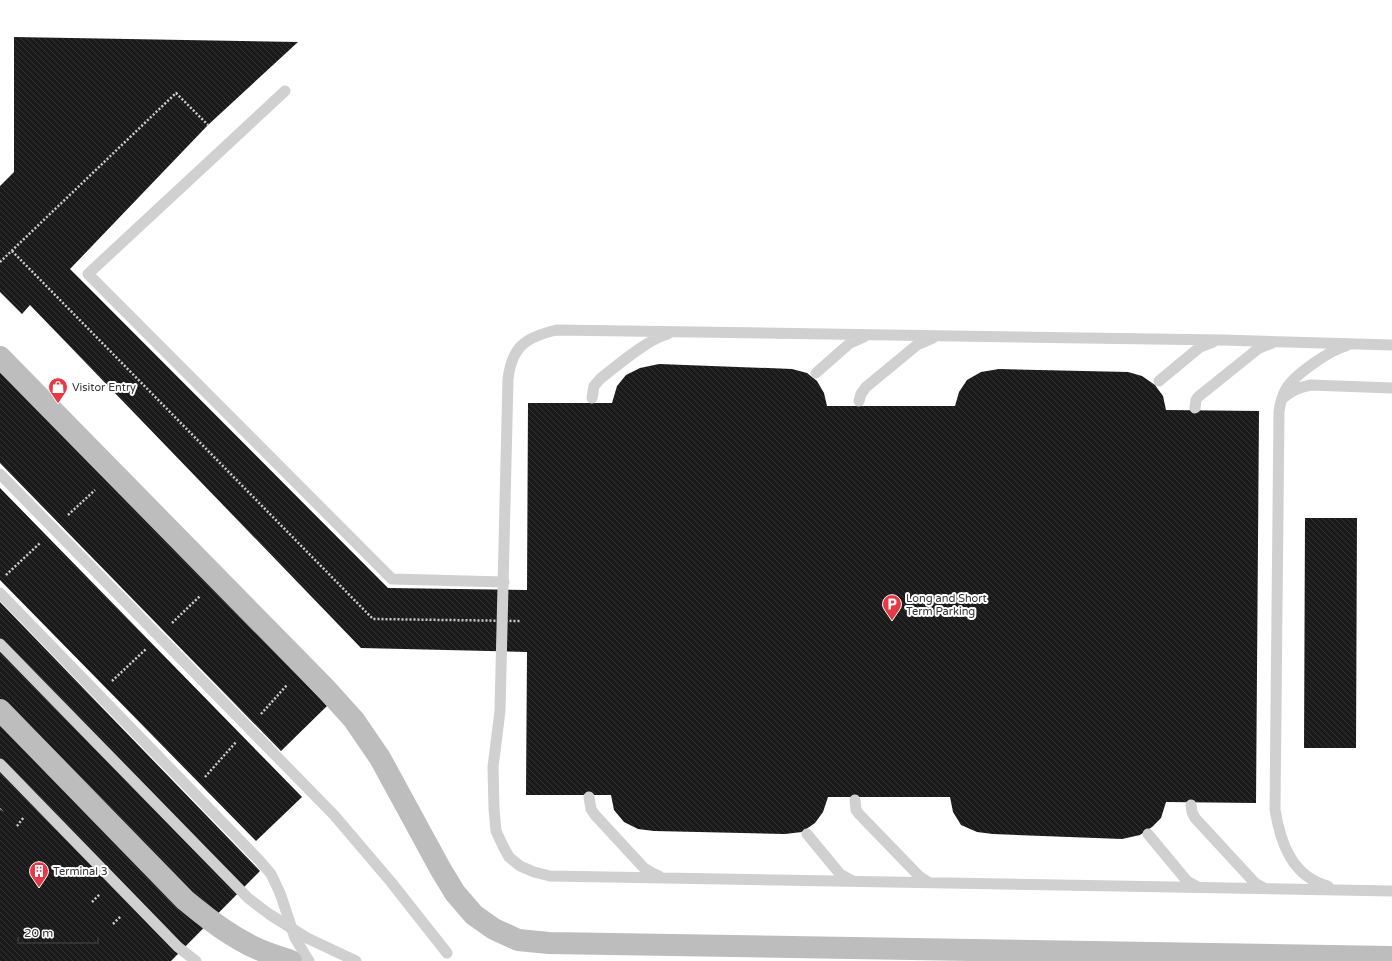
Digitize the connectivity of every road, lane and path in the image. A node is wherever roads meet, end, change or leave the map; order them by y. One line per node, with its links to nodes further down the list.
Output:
1 (285, 91): 21 (lane)
2 (208, 126): 3 (path)
3 (12, 251): 4 (path); 23 (path, bridge)
4 (0, 262)
5 (678, 332): 6 (lane); 16 (lane); 21 (lane)
6 (873, 335): 7 (lane); 13 (lane)
7 (944, 336): 8 (lane); 18 (lane)
8 (1222, 340): 9 (lane); 14 (lane)
9 (1278, 341): 10 (lane); 19 (lane)
10 (1354, 344): 11 (lane); 17 (lane)
11 (1392, 345)
12 (0, 357): 41 (main road)
13 (816, 374)
14 (1159, 381)
15 (1392, 388): 17 (lane)
16 (592, 398)
17 (1281, 400): 37 (lane)
18 (859, 401)
19 (1195, 408)
20 (0, 474): 40 (lane)
21 (504, 582): 32 (lane)
22 (0, 592): 39 (lane)
23 (520, 621)
24 (0, 644): 46 (lane, bridge)
25 (0, 710): 43 (main road, bridge)
26 (0, 764): 42 (lane, bridge)
27 (589, 797): 32 (lane)
28 (855, 800): 34 (lane)
29 (1191, 805): 36 (lane)
30 (807, 834): 33 (lane)
31 (1148, 834): 35 (lane)
32 (665, 878): 33 (lane)
33 (855, 881): 34 (lane)
34 (931, 882): 35 (lane)
35 (1198, 887): 36 (lane)
36 (1265, 888): 37 (lane)
37 (1342, 890): 38 (lane)
38 (1392, 890)
39 (295, 938): 44 (lane); 45 (lane)
40 (447, 953)
41 (1392, 957)
42 (196, 961)
43 (291, 961)
44 (296, 961)
45 (309, 961)
46 (356, 961)

